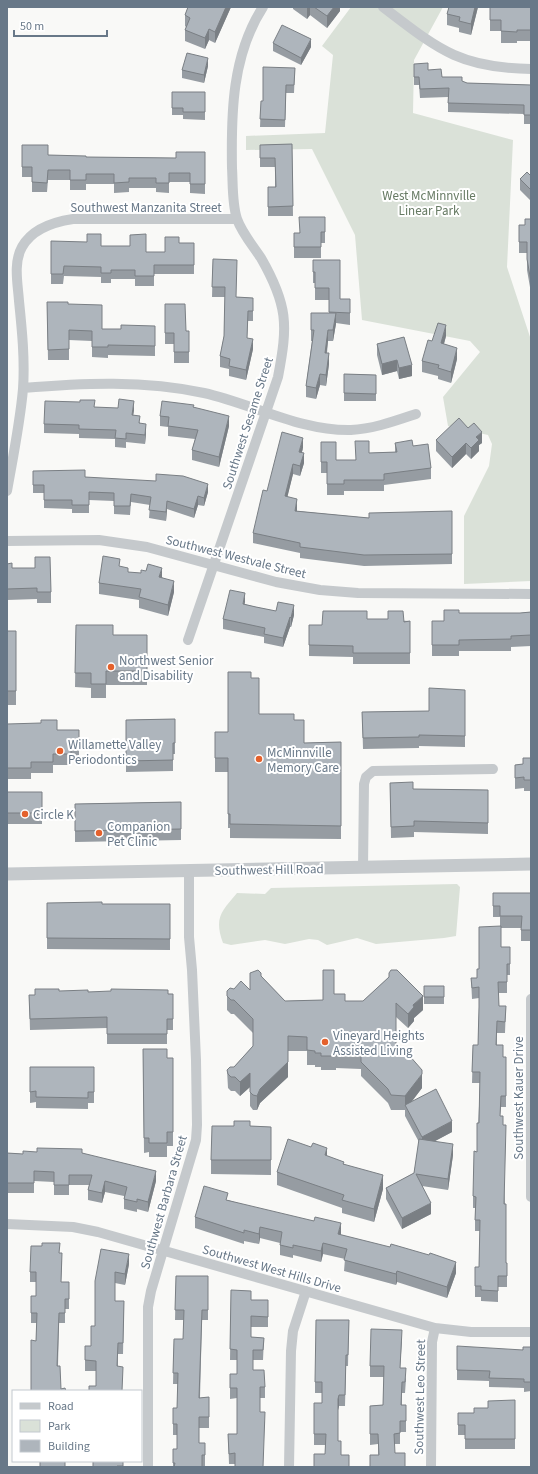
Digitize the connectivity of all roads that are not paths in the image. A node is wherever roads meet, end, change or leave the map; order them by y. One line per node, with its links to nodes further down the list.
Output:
1 (263, 7): 4 (street, Southwest Sesame Street)
2 (383, 7): 3 (street)
3 (531, 68)
4 (237, 219): 5 (street, Southwest Manzanita Street); 6 (street, Southwest Sesame Street)
5 (23, 388): 6 (street); 8 (street, Southwest Manzanita Street)
6 (266, 411): 7 (street); 10 (street, Southwest Sesame Street)
7 (416, 414)
8 (7, 491)
9 (7, 541): 10 (street, Southwest Westvale Street)
10 (214, 564): 11 (street, Southwest Westvale Street); 12 (street, Southwest Sesame Street)
11 (531, 594)
12 (188, 640)
13 (493, 769): 15 (street)
14 (531, 864): 15 (street, Southwest Hill Road)
15 (363, 868): 16 (street, Southwest Hill Road)
16 (189, 871): 17 (street, Southwest Hill Road); 21 (street, Southwest Barbara Street)
17 (7, 874)
18 (531, 999): 19 (street, Southwest Kauer Drive)
19 (531, 1197)
20 (7, 1224): 21 (street, Southwest West Hills Drive)
21 (163, 1250): 22 (street, Southwest West Hills Drive); 25 (street, Southwest Barbara Street)
22 (306, 1291): 23 (street, Southwest West Hills Drive); 26 (street)
23 (435, 1328): 24 (street, Southwest West Hills Drive); 27 (street, Southwest Leo Street)
24 (531, 1332)
25 (148, 1467)
26 (289, 1467)
27 (431, 1467)

